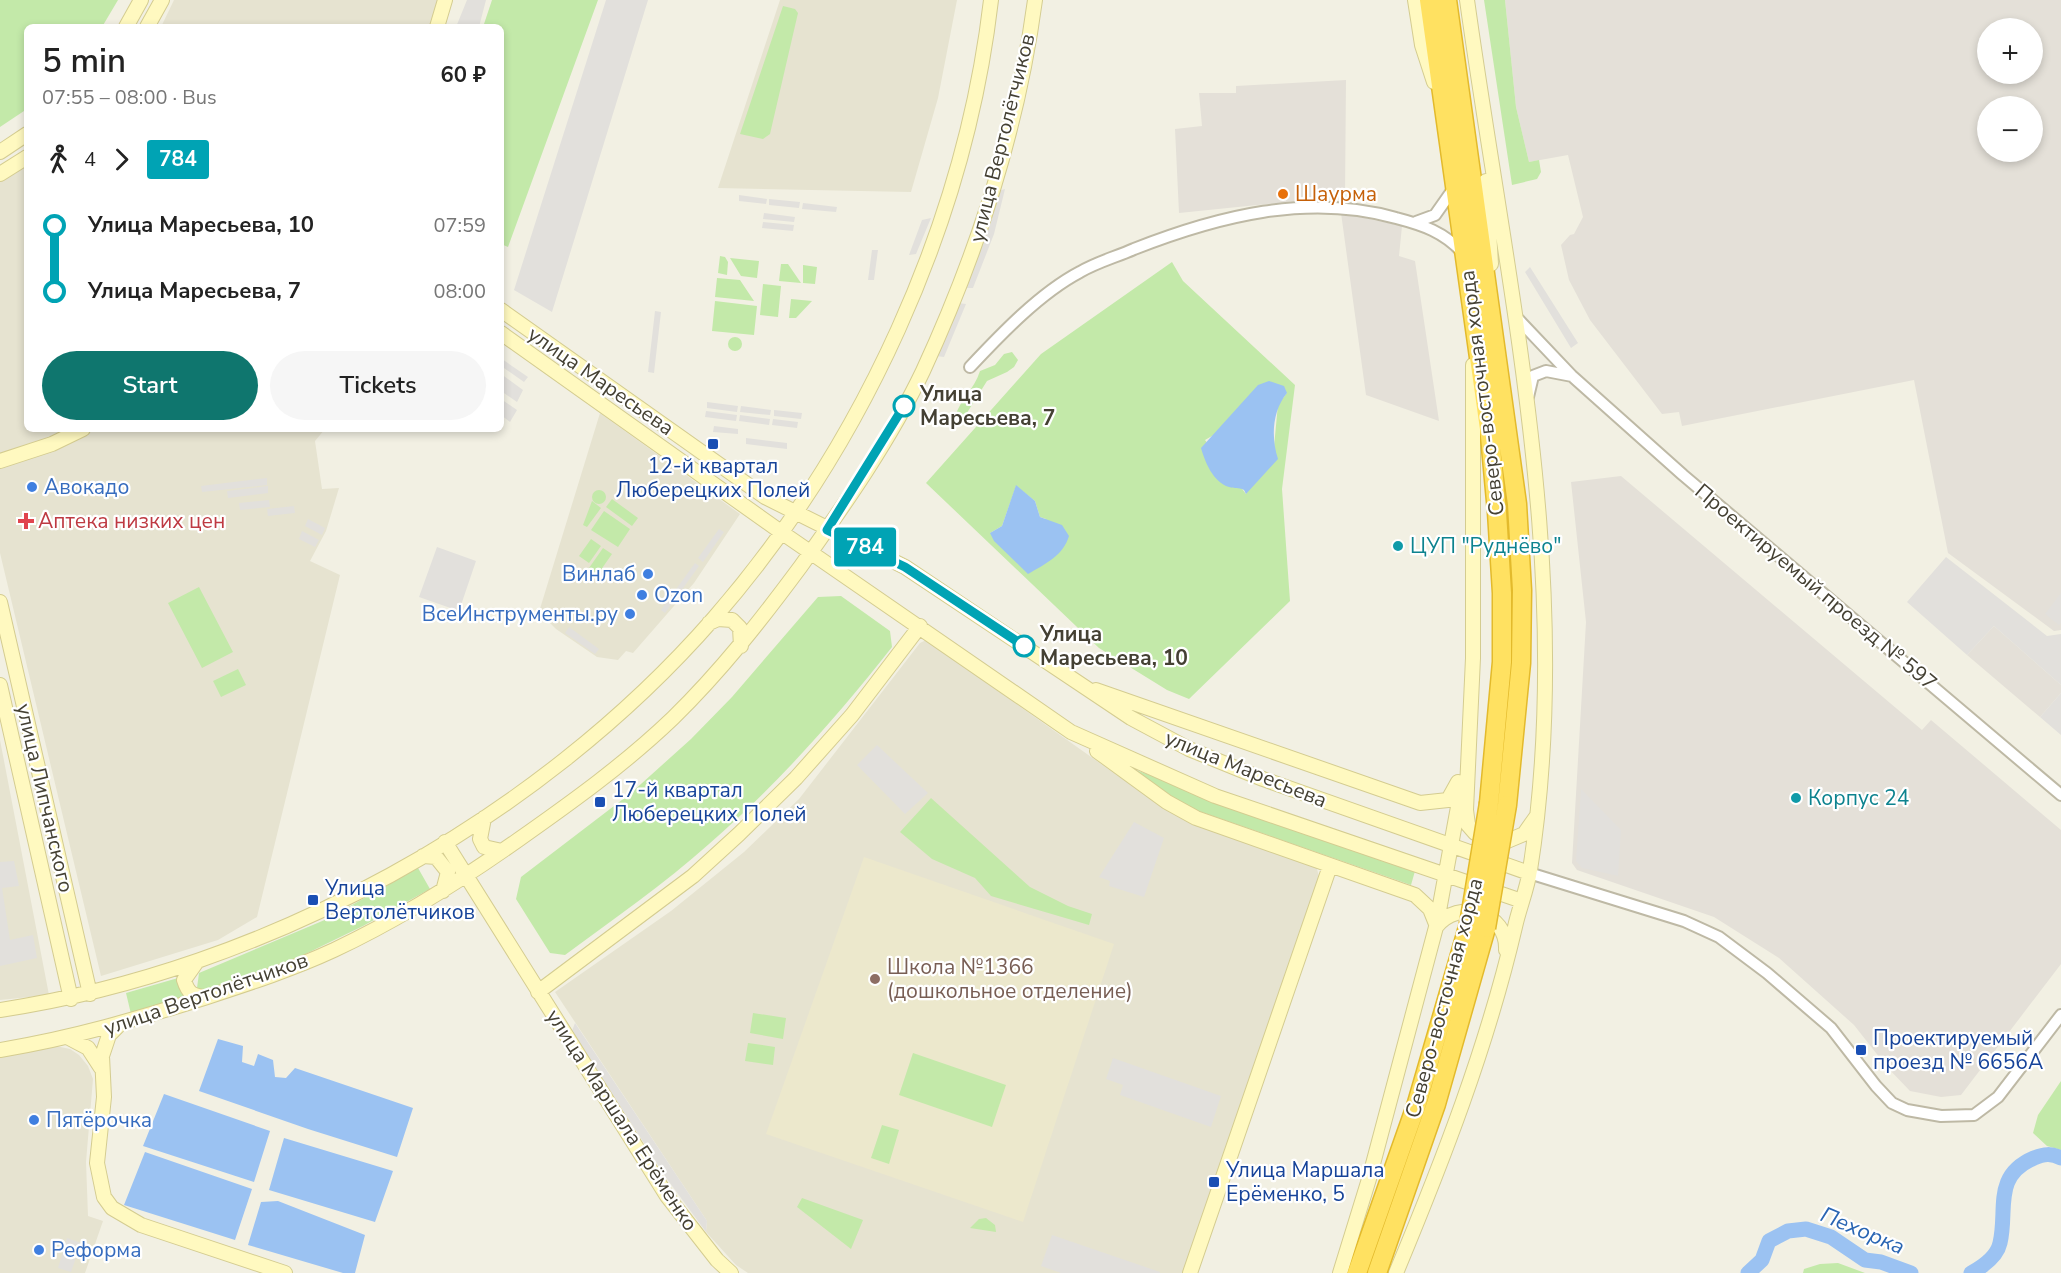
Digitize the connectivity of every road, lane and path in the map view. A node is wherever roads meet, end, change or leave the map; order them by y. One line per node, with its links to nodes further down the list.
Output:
1 (162, 0): 10 (street)
2 (445, 0): 13 (street)
3 (991, 0): 33 (street, улица Вертолётчиков)
4 (1035, 0): 34 (street, улица Вертолётчиков)
5 (1415, 0): 15 (street)
6 (1429, 0): 15 (highway, Северо-восточная хорда)
7 (1447, 0): 27 (highway, Северо-восточная хорда)
8 (1467, 0): 14 (street)
9 (140, 2): 10 (street); 11 (street)
10 (154, 14): 12 (street)
11 (128, 24)
12 (149, 24)
13 (438, 24)
14 (1482, 110): 25 (street); 27 (street)
15 (1446, 118): 20 (highway, Северо-восточная хорда)
16 (24, 136): 17 (street)
17 (0, 152)
18 (24, 159): 19 (street)
19 (0, 174)
20 (1456, 186): 21 (street); 22 (highway, Северо-восточная хорда)
21 (1413, 223): 22 (street); 28 (street)
22 (1465, 255): 23 (highway, Северо-восточная хорда)
23 (1470, 294): 44 (street); 46 (highway, Северо-восточная хорда)
24 (504, 312): 33 (street, улица Маресьева)
25 (1516, 317): 29 (street, Проектируемый проезд № 597); 30 (street)
26 (504, 335): 35 (street, улица Маресьева)
27 (1495, 338): 46 (highway, Северо-восточная хорда)
28 (970, 367)
29 (1572, 376): 30 (street); 45 (street, Проектируемый проезд № 597)
30 (1527, 400): 47 (street)
31 (76, 432): 32 (street)
32 (0, 461)
33 (794, 514): 34 (street, улица Маресьева); 35 (street, улица Вертолётчиков)
34 (827, 530): 36 (street, улица Вертолётчиков); 41 (street, улица Маресьева)
35 (781, 532): 36 (street, улица Маресьева); 38 (street, улица Вертолётчиков)
36 (811, 552): 39 (street, улица Маресьева); 40 (street, улица Вертолётчиков)
37 (0, 602): 64 (street, улица Липчанского)
38 (709, 623): 40 (street); 48 (street, улица Вертолётчиков)
39 (920, 627): 43 (street, улица Маресьева); 63 (street, улица Маршала Ерёменко)
40 (741, 646): 51 (street, улица Вертолётчиков)
41 (1072, 681): 44 (street); 50 (street, улица Маресьева)
42 (0, 685): 66 (street, улица Липчанского)
43 (1071, 732): 53 (street); 55 (street, улица Маресьева)
44 (1467, 761): 47 (street); 50 (street)
45 (2061, 795)
46 (1498, 804): 59 (highway, Северо-восточная хорда, bridge)
47 (1538, 814): 54 (street)
48 (484, 818): 49 (street, улица Вертолётчиков); 51 (street)
49 (445, 842): 52 (street, улица Вертолётчиков); 56 (street, улица Маршала Ерёменко)
50 (1449, 847): 54 (street, улица Маресьева); 55 (street)
51 (502, 851): 56 (street, улица Вертолётчиков)
52 (423, 856): 57 (street); 61 (street, улица Вертолётчиков)
53 (1330, 866): 60 (street); 75 (street)
54 (1529, 873): 58 (street); 68 (street)
55 (1444, 875): 58 (street, улица Маресьева); 60 (street)
56 (465, 877): 57 (street, улица Вертолётчиков); 63 (street, улица Маршала Ерёменко)
57 (443, 891): 65 (street, улица Вертолётчиков)
58 (1522, 901): 62 (street)
59 (1478, 926): 77 (highway, Северо-восточная хорда); 78 (highway, Северо-восточная хорда)
60 (1436, 927): 62 (street); 76 (street)
61 (196, 963): 64 (street, улица Вертолётчиков); 65 (street)
62 (1506, 967): 79 (street)
63 (538, 992): 74 (street, улица Маршала Ерёменко)
64 (90, 994): 66 (street, улица Вертолётчиков)
65 (207, 997): 69 (street, улица Вертолётчиков)
66 (71, 999): 67 (street, улица Вертолётчиков)
67 (0, 1010)
68 (2061, 1016)
69 (118, 1025): 70 (street, улица Вертолётчиков); 72 (street)
70 (69, 1038): 71 (street, улица Вертолётчиков); 72 (street)
71 (0, 1050)
72 (101, 1068): 73 (street)
73 (285, 1273)
74 (730, 1273)
75 (1190, 1273)
76 (1340, 1273)
77 (1357, 1273)
78 (1377, 1273)
79 (1396, 1273)

